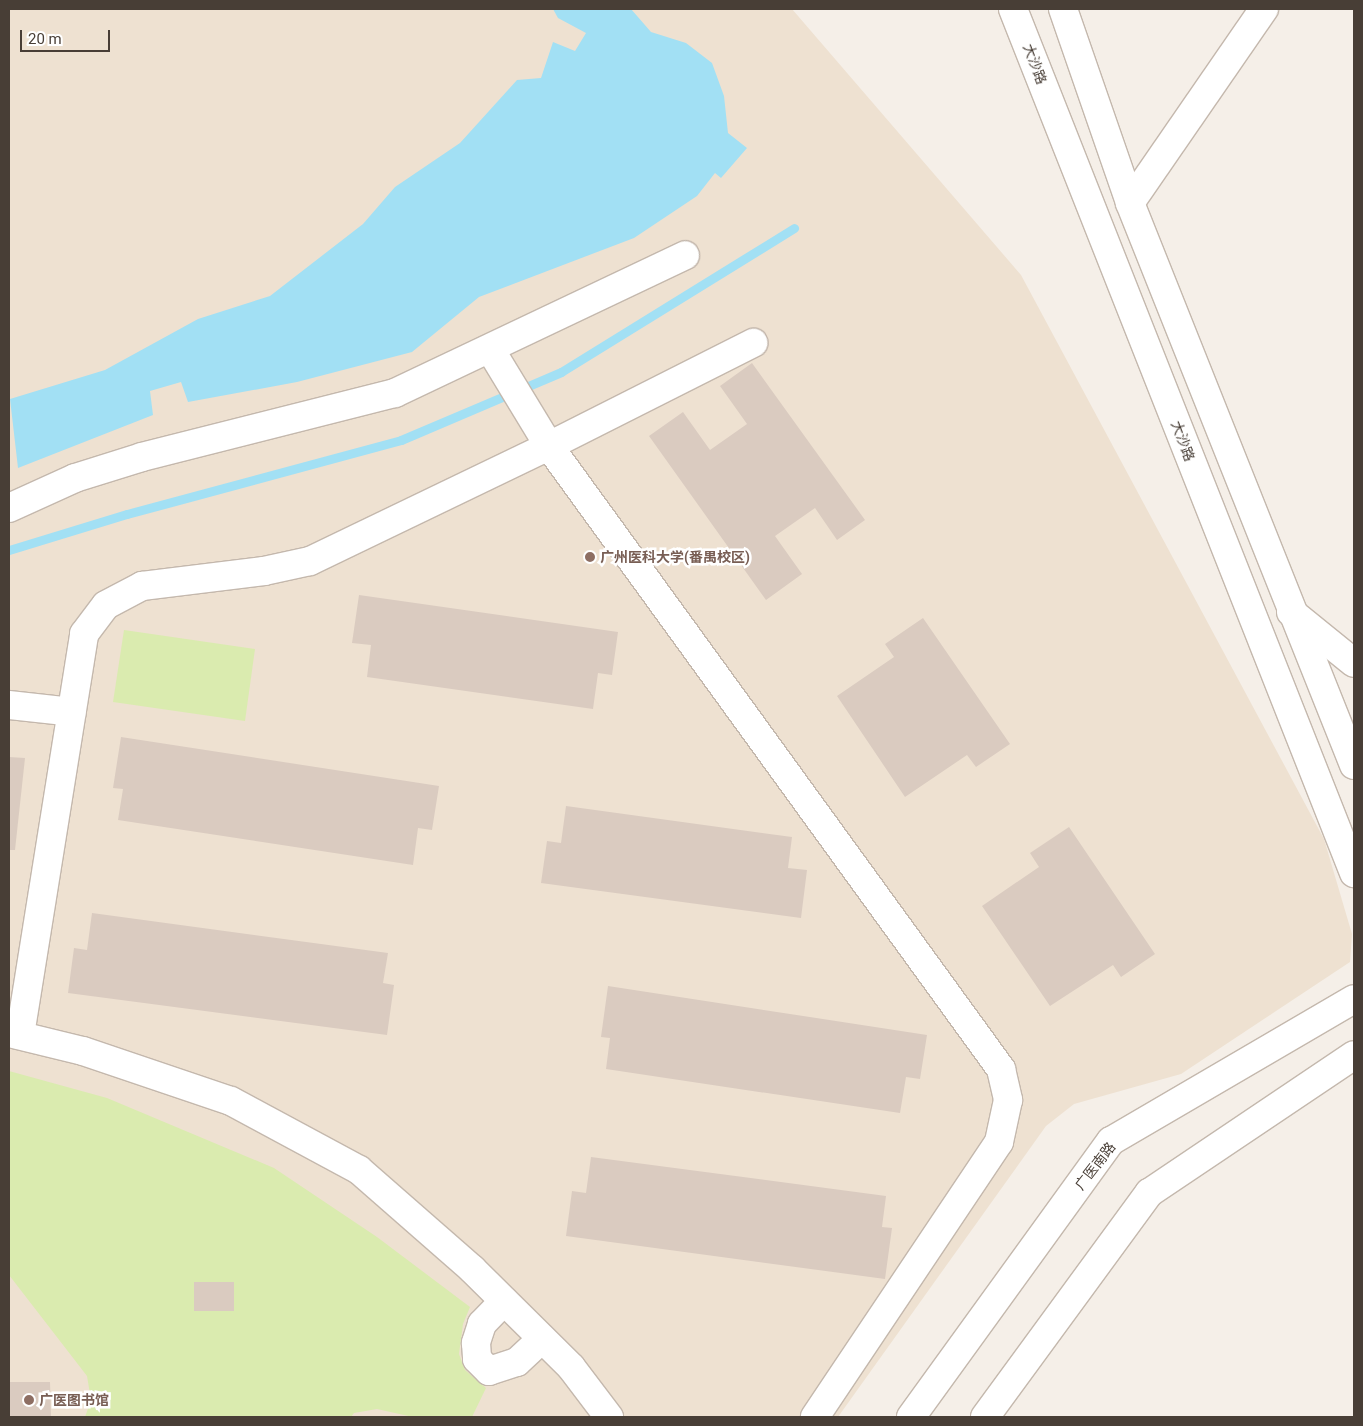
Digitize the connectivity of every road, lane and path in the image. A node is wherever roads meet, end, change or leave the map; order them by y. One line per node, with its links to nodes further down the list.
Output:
1 (1013, 9): 15 (street, 大沙路)
2 (1063, 9): 4 (street)
3 (1264, 9): 4 (street)
4 (1130, 203): 10 (street)
5 (685, 255): 7 (street)
6 (753, 343): 8 (street)
7 (490, 349): 8 (street); 9 (street)
8 (549, 446): 13 (street); 22 (street)
9 (9, 508)
10 (1291, 612): 11 (street); 14 (street)
11 (1354, 663)
12 (9, 705): 13 (street)
13 (72, 712): 17 (street)
14 (1354, 765)
15 (1354, 874)
16 (1354, 999): 23 (street, 广医南路)
17 (14, 1034): 19 (street)
18 (1354, 1055): 24 (street)
19 (504, 1301): 20 (street); 20 (street)
20 (542, 1339): 21 (street)
21 (609, 1417)
22 (815, 1417)
23 (911, 1417)
24 (985, 1417)

